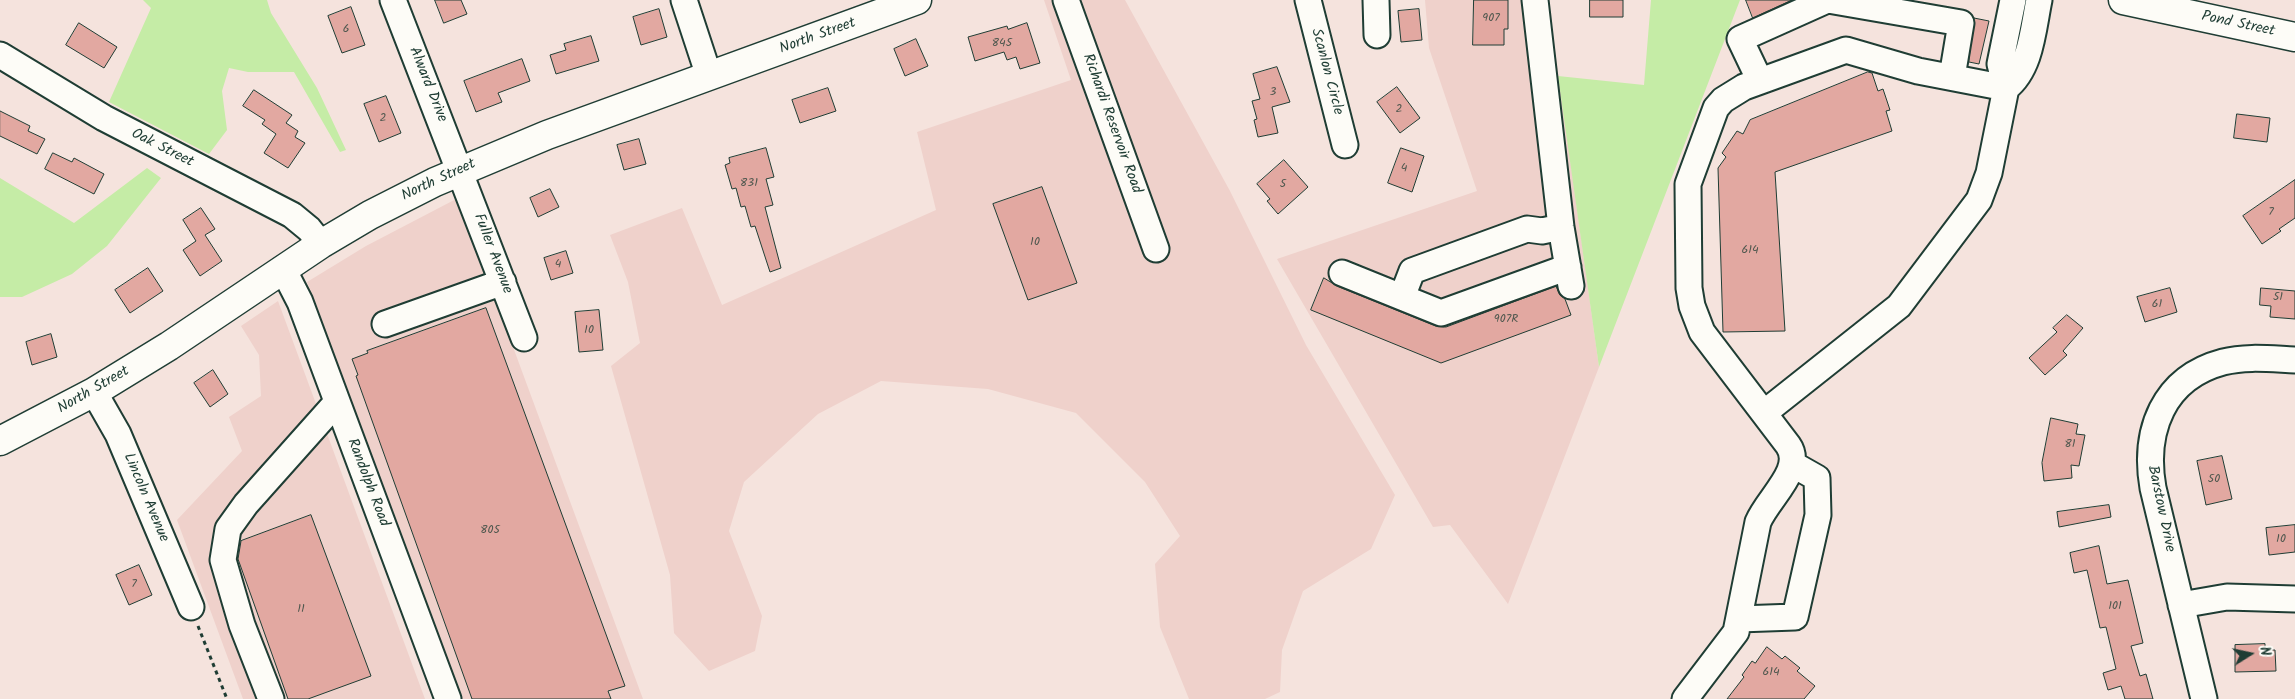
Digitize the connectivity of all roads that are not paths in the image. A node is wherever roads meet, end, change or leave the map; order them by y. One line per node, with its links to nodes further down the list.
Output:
1 (393, 0): 20 (street, Alward Drive)
2 (684, 0): 15 (street)
3 (1066, 0): 23 (street, Richardi Reservoir Road)
4 (1308, 0): 19 (street, Scanlon Circle)
5 (1376, 0): 13 (street)
6 (1535, 0): 21 (street)
7 (1828, 0): 16 (street); 17 (street)
8 (2013, 0): 18 (street)
9 (2039, 0): 18 (street)
10 (2123, 0): 12 (main road, Pond Street)
11 (904, 2): 15 (main road, North Street)
12 (2294, 33)
13 (1377, 35)
14 (0, 55): 22 (street, Oak Street)
15 (709, 76): 20 (main road, North Street)
16 (1952, 77): 17 (street); 18 (street)
17 (1760, 81): 33 (street)
18 (2006, 88): 33 (street)
19 (1345, 145)
20 (460, 170): 22 (main road, North Street); 26 (street, Fuller Avenue)
21 (1561, 227): 27 (street); 27 (street)
22 (321, 244): 24 (main road, North Street)
23 (1156, 248)
24 (283, 268): 31 (main road, North Street); 32 (street, Randolph Road)
25 (1342, 272): 27 (street)
26 (503, 282): 28 (street); 29 (street, Fuller Avenue)
27 (1402, 297)
28 (385, 324)
29 (524, 338)
30 (2295, 360): 37 (street, Barstow Drive)
31 (94, 392): 34 (main road, North Street); 38 (street, Lincoln Avenue)
32 (337, 402): 40 (street); 41 (street, Randolph Road)
33 (1764, 413): 35 (street)
34 (0, 441)
35 (1794, 465): 39 (street); 39 (street)
36 (2295, 599): 37 (street)
37 (2181, 605): 43 (street, Barstow Drive)
38 (190, 607)
39 (1739, 620): 42 (street)
40 (271, 699)
41 (448, 699)
42 (1685, 699)
43 (2204, 699)

